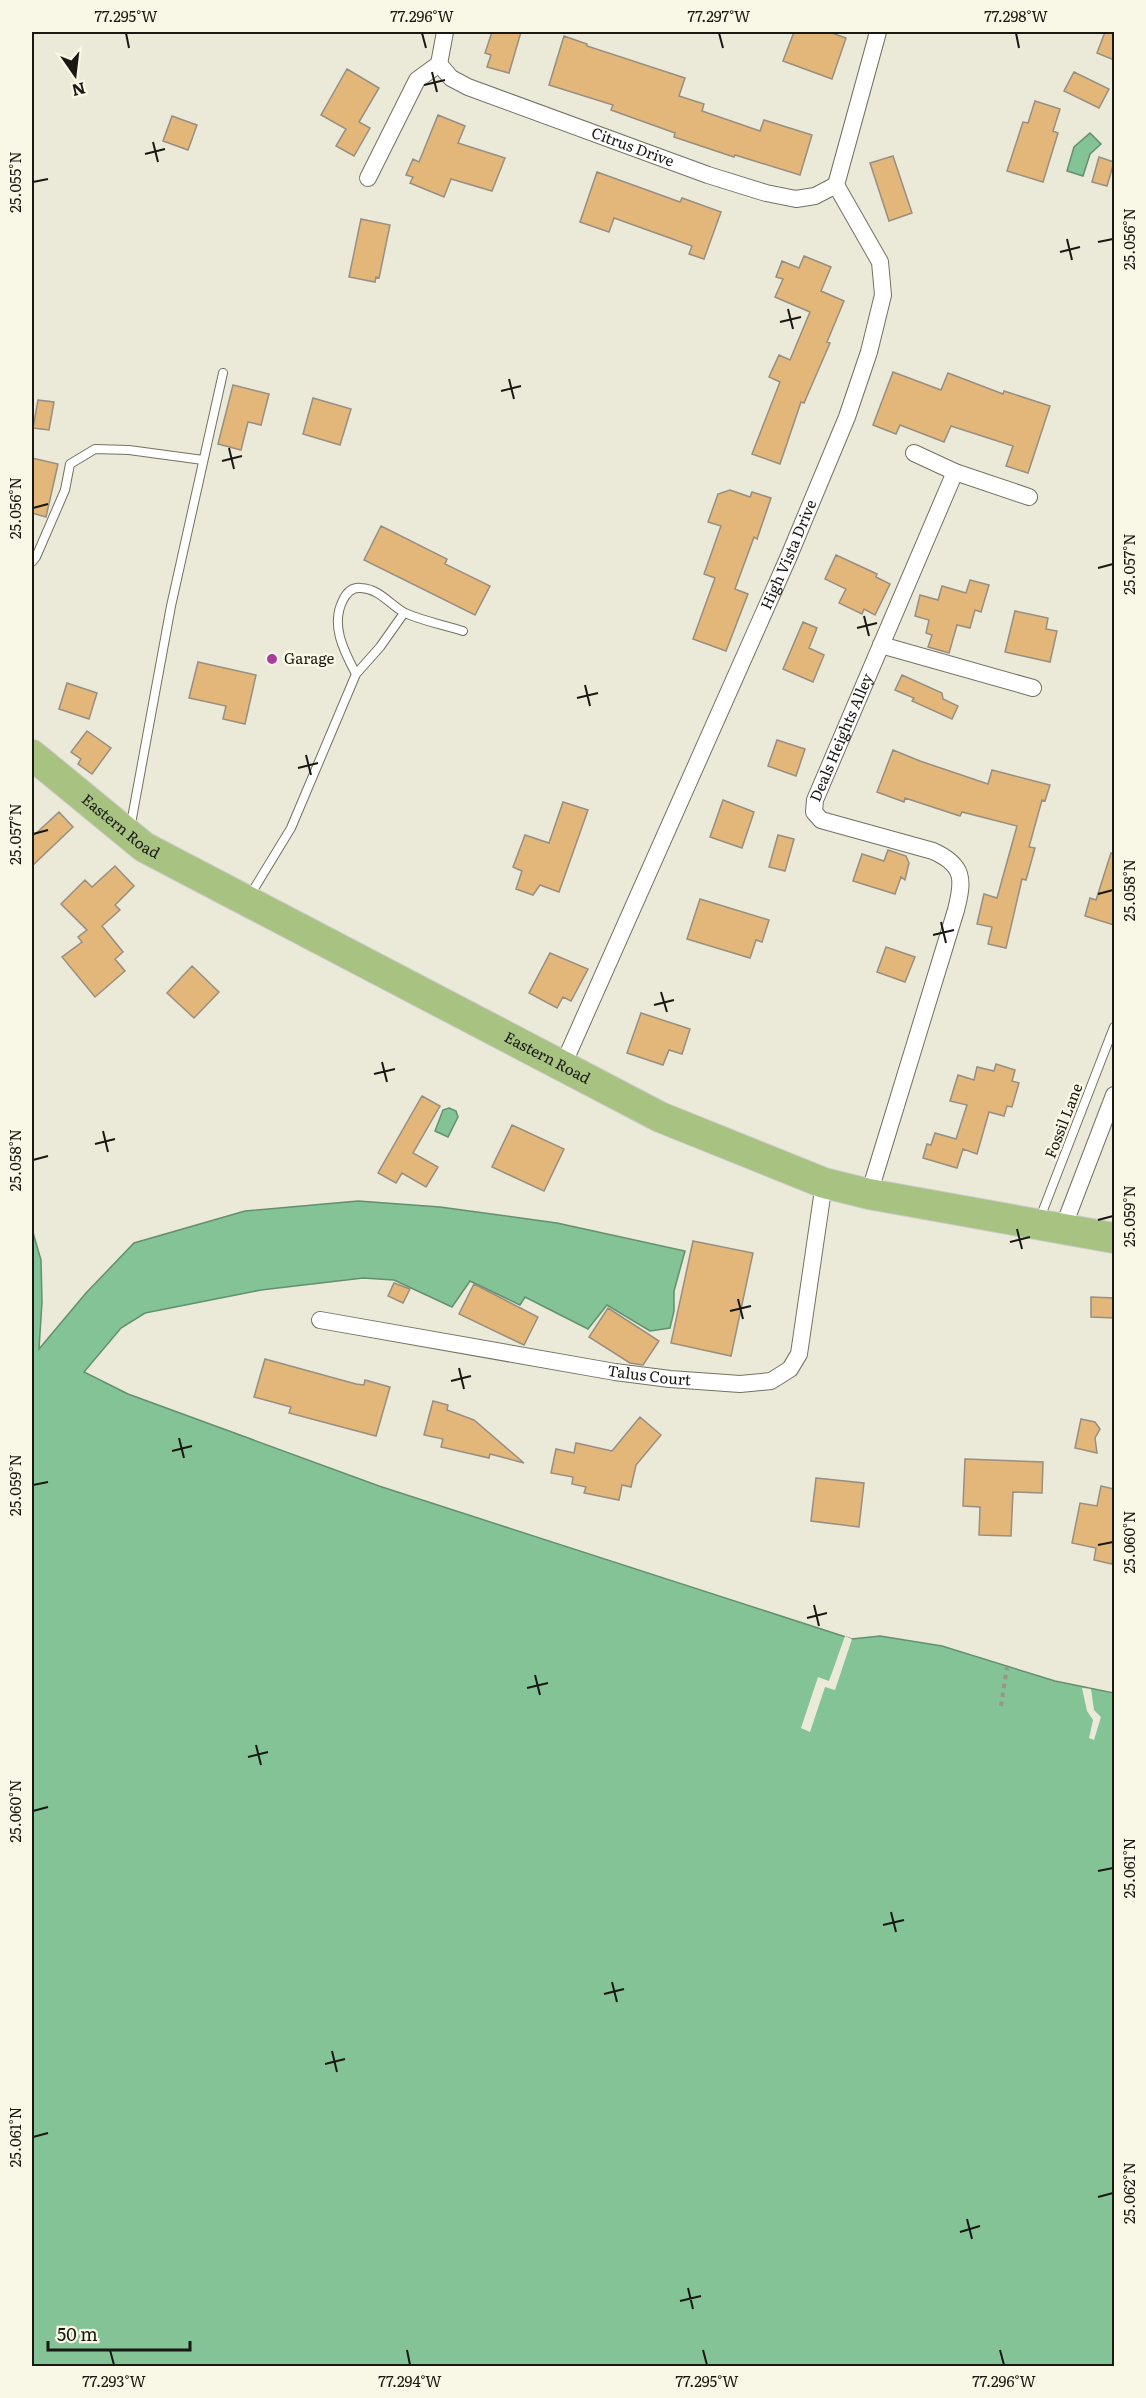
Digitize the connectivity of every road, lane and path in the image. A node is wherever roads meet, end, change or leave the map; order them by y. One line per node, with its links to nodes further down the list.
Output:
1 (445, 32): 3 (street)
2 (878, 32): 5 (street)
3 (440, 64): 4 (street); 5 (street, Citrus Drive)
4 (368, 178)
5 (836, 185): 21 (street, High Vista Drive)
6 (223, 373): 8 (lane)
7 (914, 453): 9 (street)
8 (203, 460): 11 (lane); 18 (lane)
9 (955, 472): 10 (street); 14 (street, Deals Heights Alley)
10 (1029, 497)
11 (32, 562)
12 (404, 612): 13 (lane); 15 (lane); 15 (lane)
13 (463, 631)
14 (881, 645): 16 (street); 24 (street, Deals Heights Alley)
15 (356, 674): 19 (lane)
16 (1033, 688)
17 (32, 755): 18 (highway, Eastern Road)
18 (129, 835): 19 (highway, Eastern Road)
19 (247, 902): 21 (highway, Eastern Road)
20 (1114, 1027): 25 (lane, Fossil Lane)
21 (563, 1065): 23 (highway, Eastern Road)
22 (1114, 1095): 25 (street)
23 (824, 1183): 24 (highway, Eastern Road); 27 (street, Talus Court)
24 (869, 1194): 25 (highway, Eastern Road)
25 (1050, 1226): 26 (highway, Eastern Road)
26 (1114, 1238)
27 (320, 1320)
28 (1007, 1667): 29 (path)
29 (1001, 1706)

